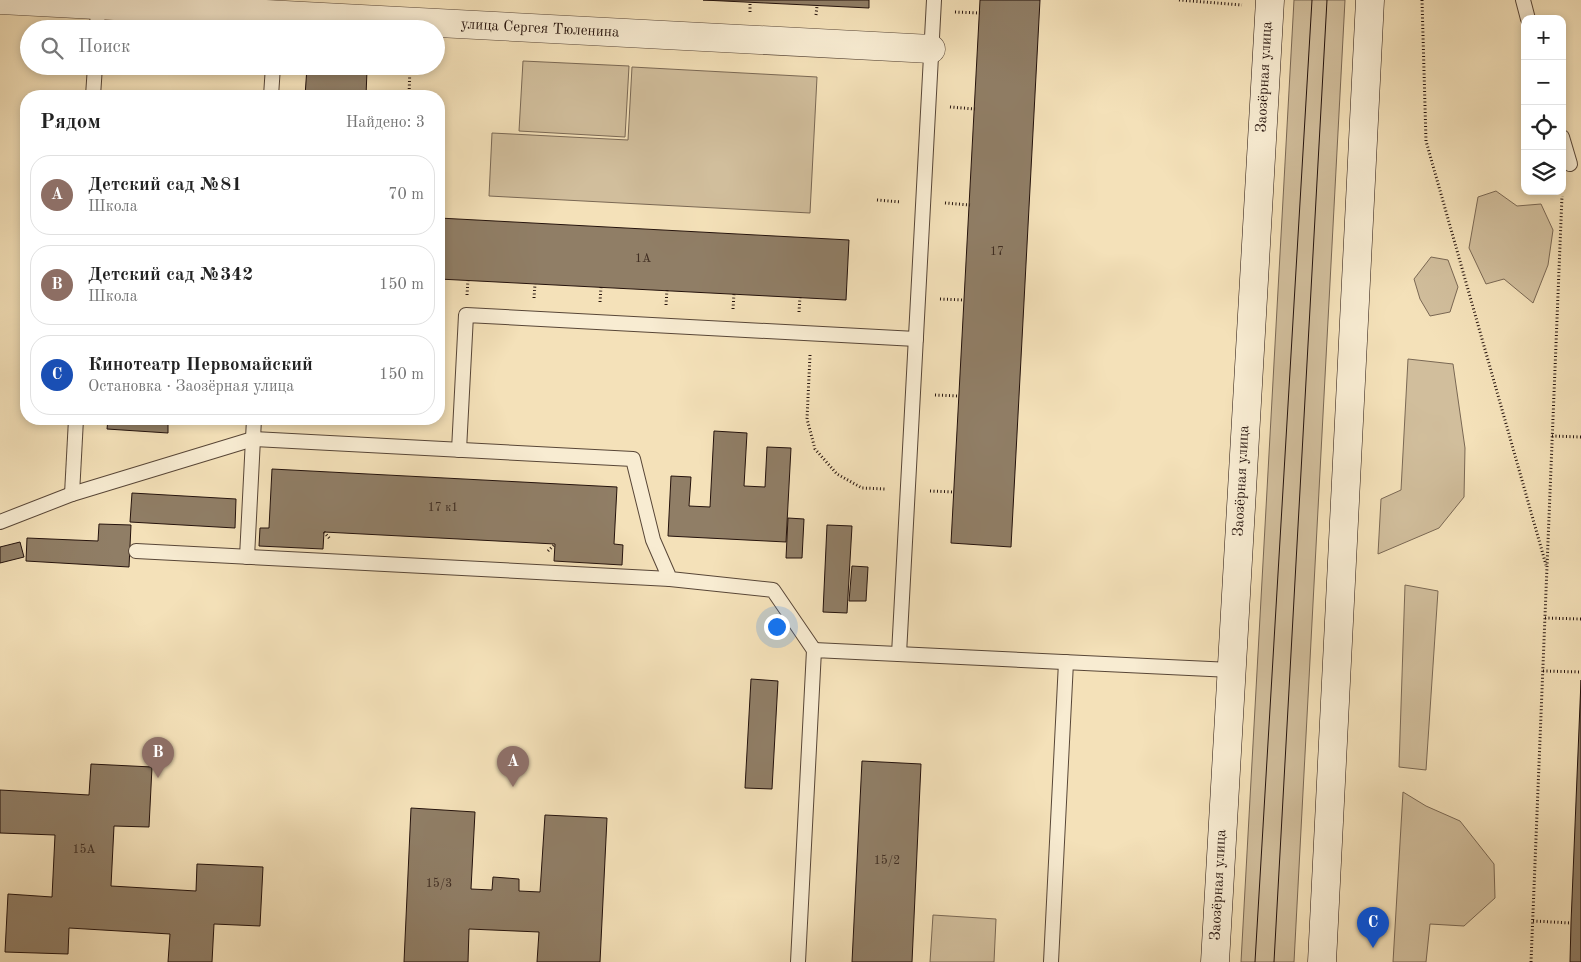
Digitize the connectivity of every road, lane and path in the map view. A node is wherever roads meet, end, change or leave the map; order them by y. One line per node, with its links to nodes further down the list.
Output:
1 (0, 0): 12 (main road, улица Сергея Тюленина)
2 (934, 0): 15 (lane)
3 (1179, 0): 8 (path)
4 (1270, 0): 55 (main road, Заозёрная улица)
5 (1370, 0): 63 (main road)
6 (1422, 0): 48 (path)
7 (1523, 0): 11 (lane)
8 (1242, 5)
9 (951, 11): 10 (path)
10 (980, 13)
11 (1527, 15)
12 (97, 17): 13 (main road, улица Сергея Тюленина)
13 (204, 20)
14 (445, 27): 15 (main road, улица Сергея Тюленина)
15 (931, 49): 32 (lane)
16 (94, 75): 19 (lane)
17 (272, 75): 20 (lane)
18 (410, 75): 21 (path)
19 (93, 90)
20 (271, 90)
21 (409, 90)
22 (946, 107): 23 (path)
23 (975, 109)
24 (1566, 150): 25 (lane)
25 (1570, 164)
26 (1562, 196): 37 (path)
27 (941, 203): 28 (path)
28 (970, 205)
29 (936, 299): 30 (path)
30 (964, 300)
31 (811, 333): 32 (lane); 40 (lane); 41 (path)
32 (916, 339): 53 (lane)
33 (931, 394): 34 (path)
34 (959, 396)
35 (76, 425): 44 (lane)
36 (254, 425): 39 (lane)
37 (1552, 436): 38 (path); 48 (path)
38 (1581, 437)
39 (253, 439): 40 (lane); 44 (lane); 47 (lane)
40 (459, 450): 49 (lane)
41 (862, 488)
42 (926, 490): 43 (path)
43 (954, 492)
44 (72, 494): 45 (lane)
45 (0, 522)
46 (136, 551): 47 (lane)
47 (247, 556): 49 (lane)
48 (1547, 568): 50 (path)
49 (670, 579): 52 (lane)
50 (1545, 618): 51 (path); 56 (path)
51 (1581, 619)
52 (814, 650): 53 (lane); 60 (lane)
53 (899, 654): 54 (lane)
54 (1066, 662): 55 (lane); 61 (lane)
55 (1232, 670): 62 (main road, Заозёрная улица)
56 (1543, 671): 57 (path); 58 (path)
57 (1581, 672)
58 (1533, 921): 59 (path); 64 (path)
59 (1571, 923)
60 (798, 962)
61 (1051, 962)
62 (1215, 962)
63 (1322, 962)
64 (1531, 962)

